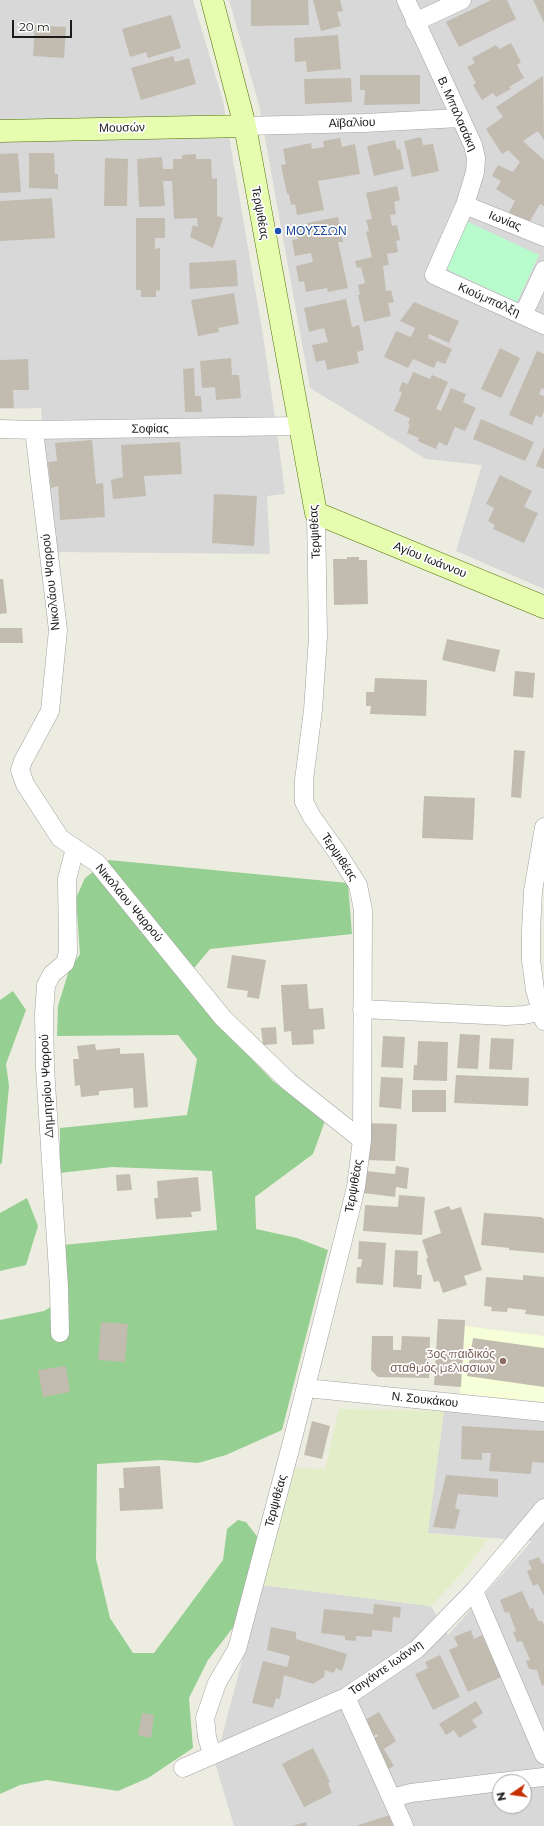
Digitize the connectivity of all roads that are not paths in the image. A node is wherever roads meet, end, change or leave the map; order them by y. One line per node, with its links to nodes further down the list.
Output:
1 (212, 0): 6 (street, Τερψιθέας)
2 (406, 0): 4 (street, Β. Μπαλασάκη)
3 (462, 0): 4 (street)
4 (416, 22): 5 (street, Β. Μπαλασάκη)
5 (460, 118): 6 (street, Αϊβαλίου); 8 (street, Β. Μπαλασάκη)
6 (244, 126): 7 (street, Μουσών); 14 (street, Τερψιθέας)
7 (0, 131)
8 (465, 205): 9 (street, Ιωνίας); 11 (street, Β. Μπαλασάκη)
9 (544, 237)
10 (544, 270): 12 (street)
11 (434, 275): 12 (street, Κιούμπαλξη)
12 (523, 315): 13 (street, Κιούμπαλξη)
13 (544, 325)
14 (299, 426): 16 (street, Σοφίας); 17 (street, Τερψιθέας)
15 (0, 429): 16 (street, Σοφίας)
16 (34, 430): 20 (street, Νικολάου Ψαρρού)
17 (316, 513): 18 (street, Αγίου Ιωάννου); 21 (street, Τερψιθέας)
18 (544, 607)
19 (544, 827): 22 (street)
20 (74, 848): 23 (street, Νικολάου Ψαρρού); 24 (street, Δημητρίου Ψαρρού)
21 (362, 1009): 22 (street); 23 (street, Τερψιθέας)
22 (543, 1014)
23 (362, 1140): 25 (street, Τερψιθέας)
24 (60, 1333)
25 (306, 1388): 26 (street, Ν. Σουκάκου); 30 (street, Τερψιθέας)
26 (544, 1412)
27 (544, 1508): 28 (street, Τσιγάντε Ιωάννη)
28 (474, 1591): 29 (street, Τσιγάντε Ιωάννη); 31 (street)
29 (346, 1697): 30 (street, Τσιγάντε Ιωάννη); 36 (street)
30 (212, 1754): 32 (street, Τσιγάντε Ιωάννη)
31 (544, 1755)
32 (183, 1768)
33 (544, 1777): 34 (street)
34 (532, 1778)
35 (492, 1783): 36 (street)
36 (392, 1798): 37 (street)
37 (404, 1826)

